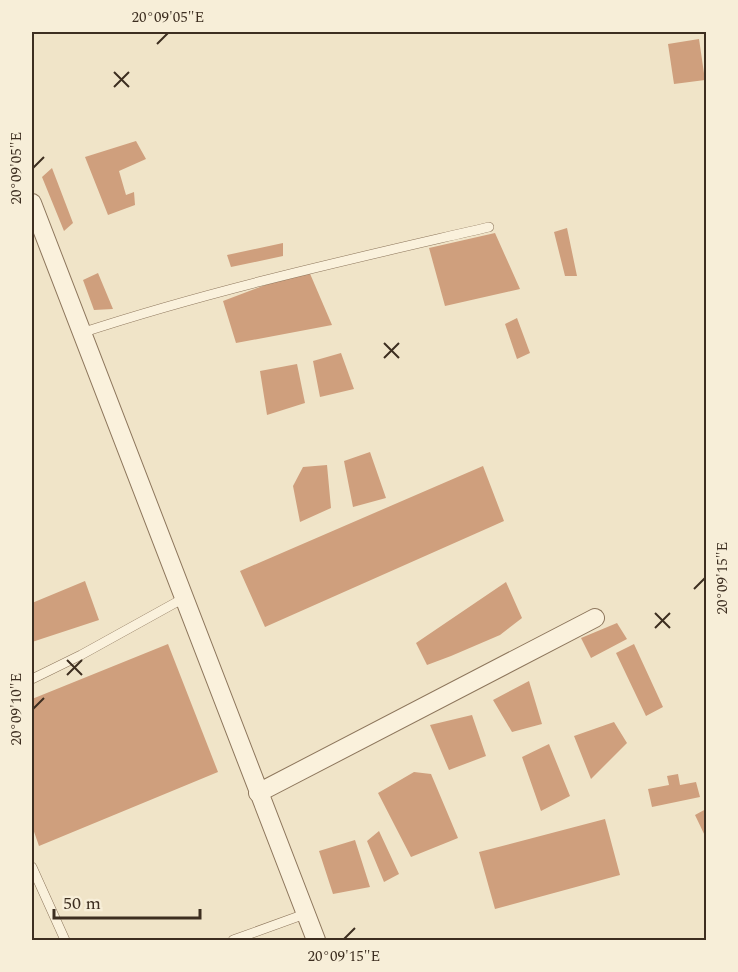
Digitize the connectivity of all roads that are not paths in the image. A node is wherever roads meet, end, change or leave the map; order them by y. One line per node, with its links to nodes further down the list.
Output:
1 (32, 203): 3 (street)
2 (489, 227): 3 (lane)
3 (81, 333): 4 (street)
4 (184, 598): 6 (lane); 7 (street)
5 (595, 618): 7 (street)
6 (32, 680)
7 (258, 793): 9 (street)
8 (32, 867): 10 (lane)
9 (305, 914): 11 (lane); 12 (street)
10 (65, 940)
11 (233, 940)
12 (316, 940)

